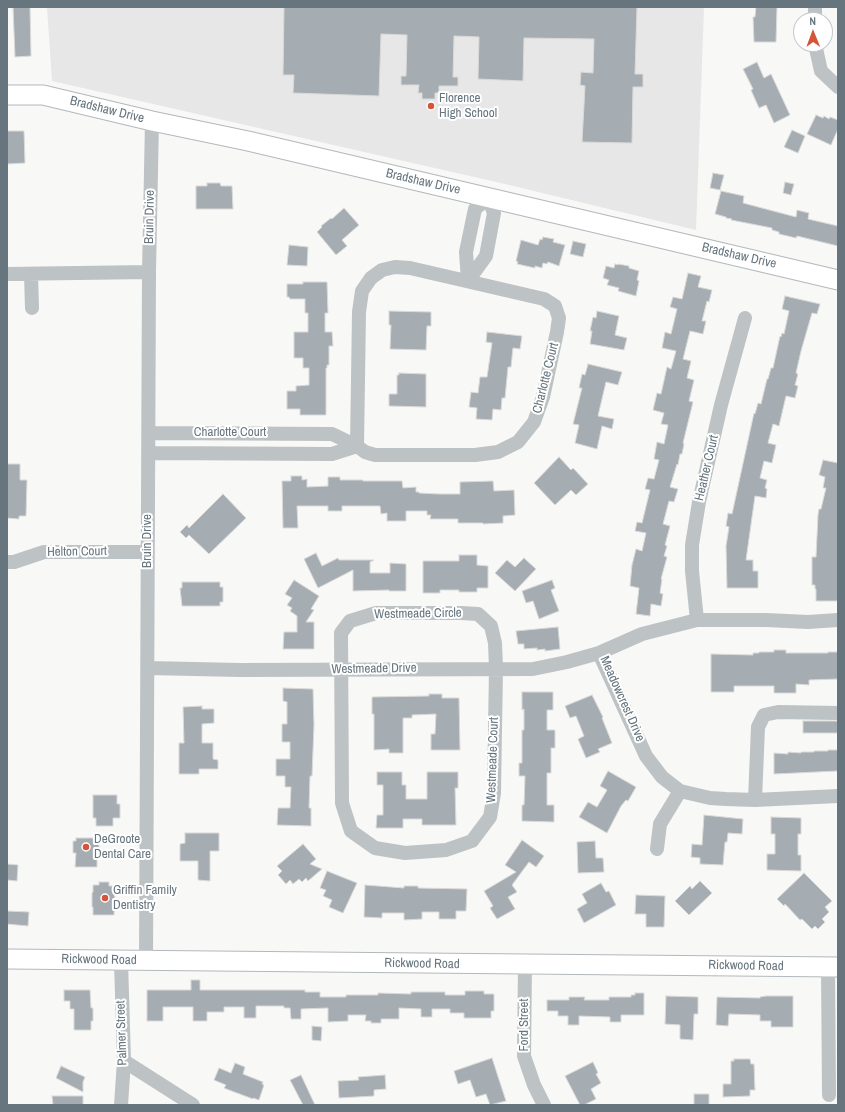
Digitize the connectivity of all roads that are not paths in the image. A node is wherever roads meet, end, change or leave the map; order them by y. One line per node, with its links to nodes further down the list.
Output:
1 (817, 52): 2 (street)
2 (838, 87)
3 (7, 95): 4 (street, Bradshaw Drive)
4 (152, 121): 5 (street, Bradshaw Drive); 6 (street, Bruin Drive)
5 (488, 198): 9 (street, Bradshaw Drive); 10 (street); 10 (street)
6 (149, 272): 8 (street); 13 (street, Bruin Drive)
7 (7, 274): 8 (street)
8 (32, 274): 11 (street)
9 (838, 280)
10 (468, 281): 14 (street, Charlotte Court); 14 (street, Charlotte Court)
11 (32, 308)
12 (745, 318): 18 (street, Heather Court)
13 (149, 434): 14 (street, Charlotte Court); 15 (street, Bruin Drive)
14 (357, 446): 15 (street, Charlotte Court)
15 (149, 453): 16 (street, Bruin Drive)
16 (148, 552): 17 (street, Helton Court); 21 (street, Bruin Drive)
17 (7, 562)
18 (697, 620): 19 (street, Meadowcrest Drive); 20 (street, Meadowcrest Drive)
19 (838, 620)
20 (599, 653): 22 (street, Westmeade Drive); 25 (street, Meadowcrest Drive)
21 (148, 668): 23 (street, Westmeade Drive); 31 (street, Bruin Drive)
22 (496, 668): 23 (street, Westmeade Drive); 23 (street, Westmeade Circle); 23 (street, Westmeade Court)
23 (342, 670)
24 (838, 713): 27 (street)
25 (680, 791): 27 (street, Meadowcrest Drive); 28 (street)
26 (838, 796): 27 (street, Meadowcrest Drive)
27 (755, 800)
28 (657, 849)
29 (7, 960): 30 (street, Rickwood Road)
30 (121, 961): 31 (street, Rickwood Road); 34 (street, Palmer Street)
31 (146, 961): 32 (street, Rickwood Road)
32 (525, 964): 33 (street, Rickwood Road); 38 (street, Ford Street)
33 (833, 967): 35 (street)
34 (124, 1061): 36 (street, Palmer Street); 37 (street)
35 (830, 1095)
36 (121, 1105)
37 (193, 1105)
38 (544, 1105)

